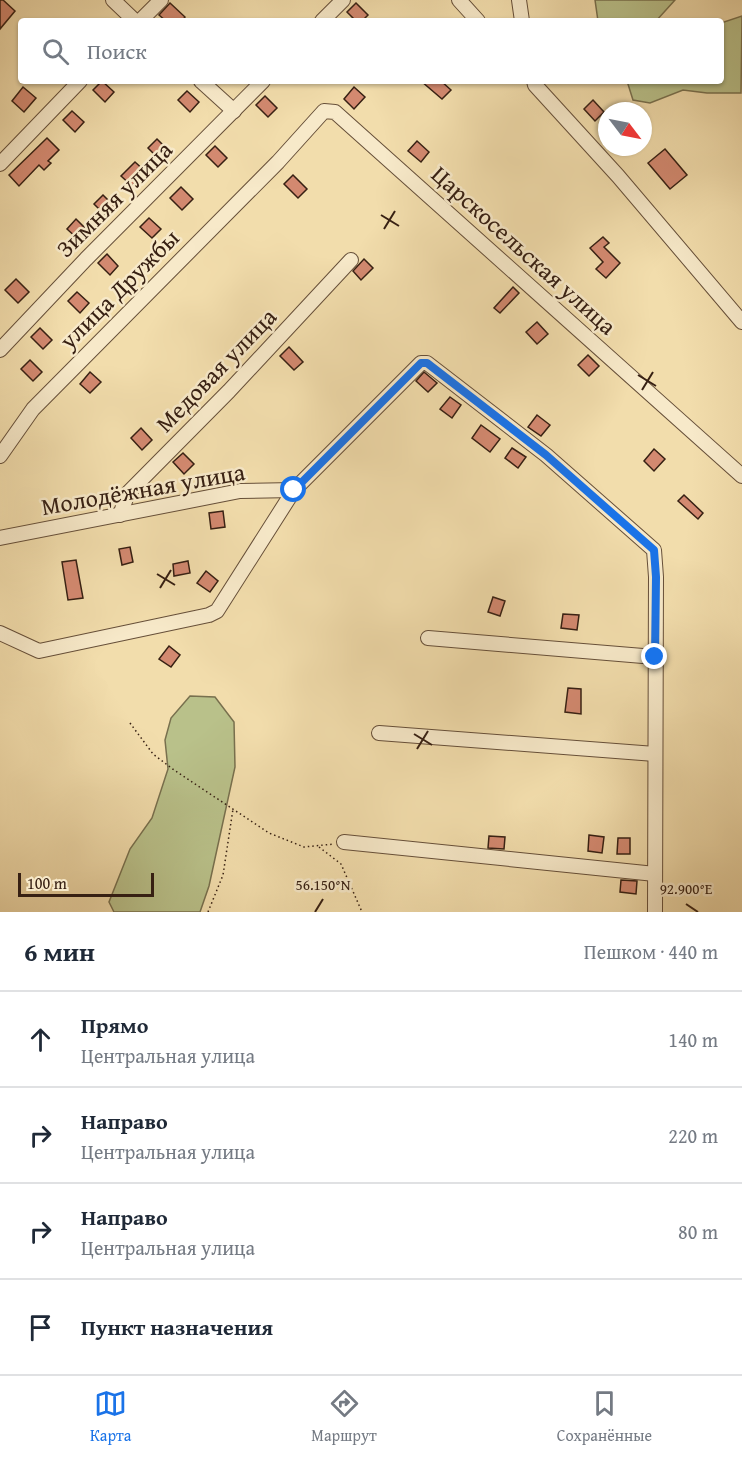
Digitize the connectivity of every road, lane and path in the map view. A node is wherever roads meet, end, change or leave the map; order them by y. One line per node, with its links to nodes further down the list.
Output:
1 (113, 0): 6 (street)
2 (161, 0): 7 (street)
3 (343, 0): 8 (street)
4 (459, 0): 9 (street)
5 (519, 0): 10 (street)
6 (132, 18)
7 (143, 18)
8 (325, 18)
9 (475, 18)
10 (522, 18)
11 (78, 84): 17 (street)
12 (204, 84): 15 (street)
13 (259, 84): 15 (street, Зимняя улица)
14 (536, 84): 19 (street)
15 (234, 111): 20 (street, Зимняя улица)
16 (278, 162): 21 (street, улица Дружбы); 22 (street, Царскосельская улица)
17 (0, 164)
18 (351, 260): 24 (street, Медовая улица)
19 (742, 322)
20 (0, 351)
21 (0, 456)
22 (742, 476)
23 (294, 490): 24 (street, Молодёжная улица); 26 (street); 28 (street)
24 (120, 516): 25 (street, Молодёжная улица)
25 (0, 538)
26 (0, 633)
27 (428, 638): 28 (street)
28 (655, 657): 31 (street)
29 (130, 723): 32 (path)
30 (379, 733): 31 (street)
31 (655, 754): 35 (street)
32 (233, 809): 34 (path); 36 (path)
33 (344, 842): 34 (path); 35 (street)
34 (317, 846): 37 (path)
35 (655, 874): 38 (street)
36 (208, 912)
37 (362, 912)
38 (655, 912)

